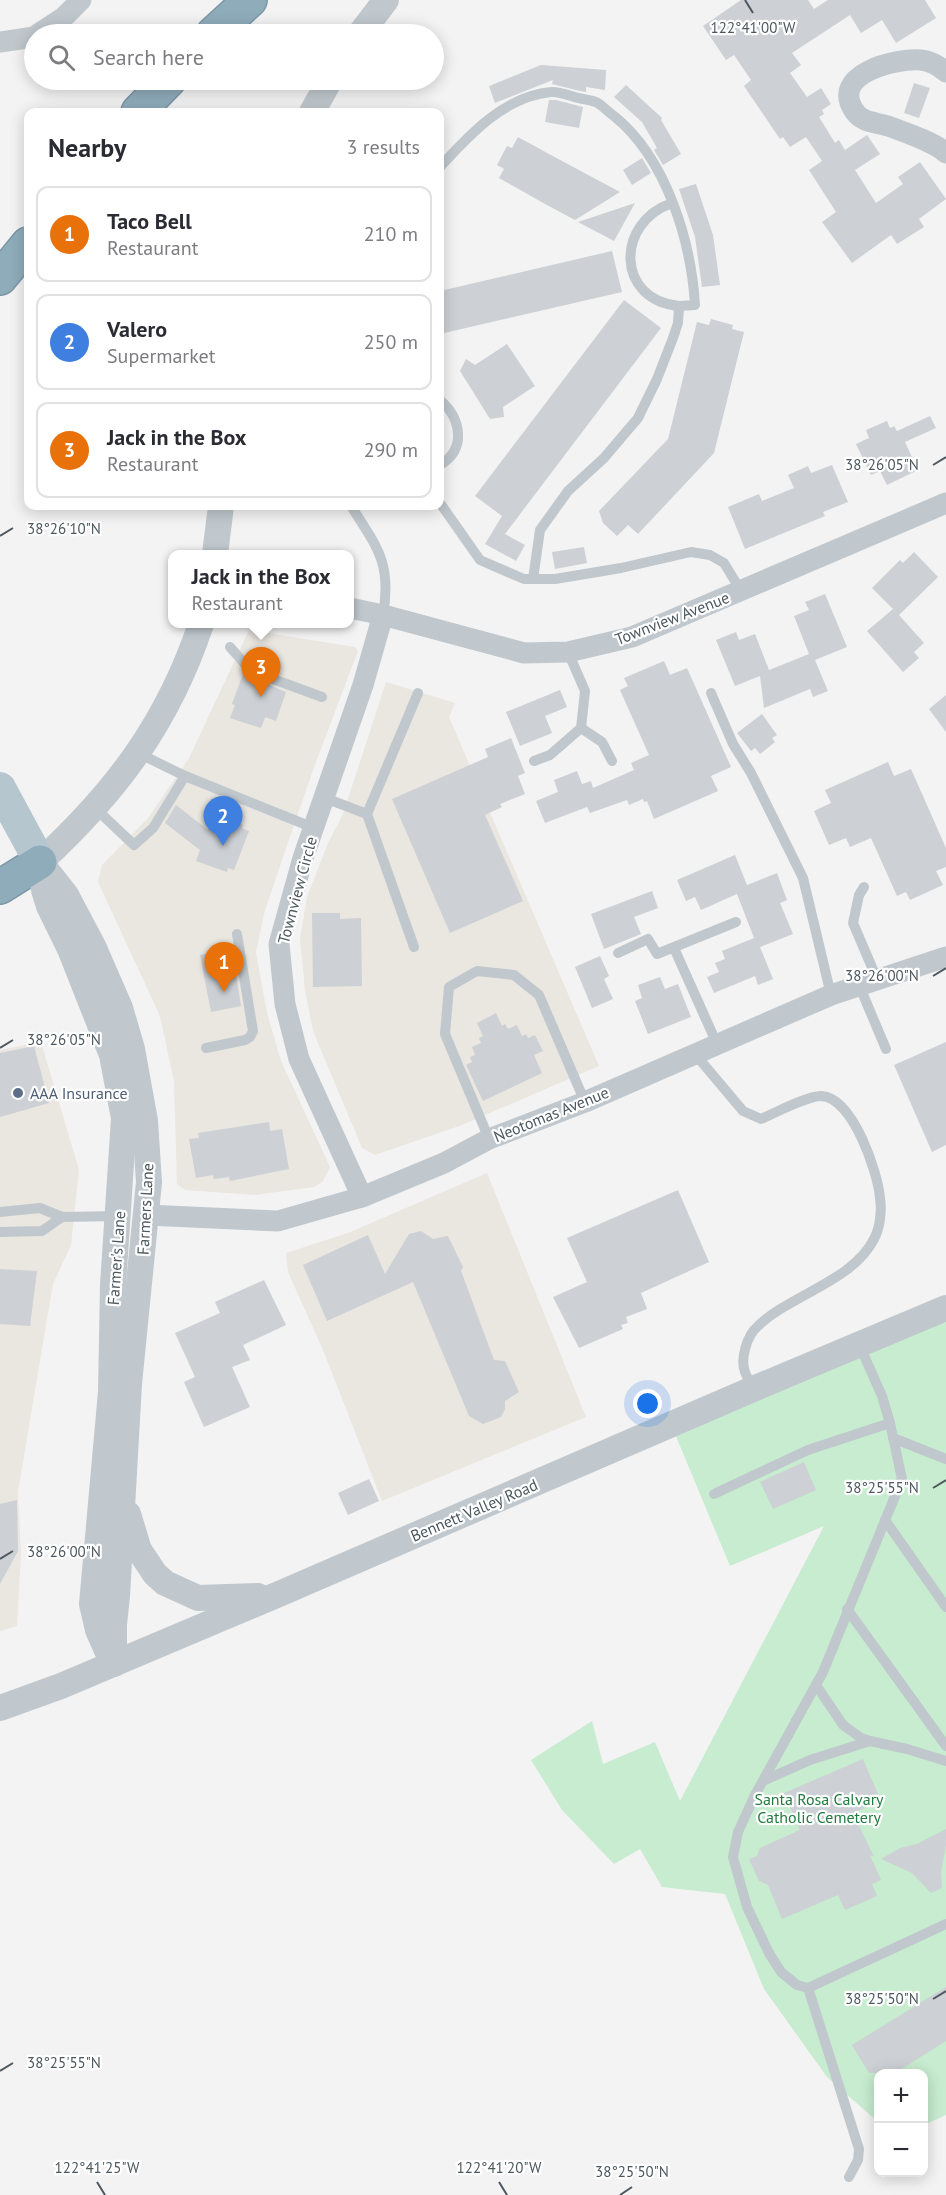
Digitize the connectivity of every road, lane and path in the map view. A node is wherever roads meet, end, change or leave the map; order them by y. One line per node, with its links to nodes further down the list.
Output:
1 (81, 0): 4 (street)
2 (250, 0): 5 (highway)
3 (386, 0): 6 (street)
4 (54, 24)
5 (224, 24)
6 (368, 24)
7 (24, 40): 8 (street)
8 (1, 46)
9 (946, 72): 14 (street)
10 (159, 90): 12 (highway)
11 (324, 90): 13 (street)
12 (142, 108)
13 (314, 108)
14 (946, 153)
15 (444, 163): 16 (lane)
16 (672, 203): 19 (lane); 19 (lane)
17 (24, 249): 18 (highway)
18 (0, 278)
19 (679, 306): 27 (lane)
20 (444, 404): 21 (lane)
21 (444, 461)
22 (946, 503): 28 (street, Townview Avenue)
23 (444, 509): 27 (lane)
24 (221, 510): 26 (street)
25 (353, 510): 30 (lane)
26 (216, 550)
27 (533, 579): 28 (lane)
28 (741, 591): 33 (street, Townview Avenue)
29 (354, 609): 30 (street, Townview Avenue)
30 (383, 615): 33 (street, Townview Avenue); 43 (street, Townview Circle)
31 (199, 628): 38 (street)
32 (231, 647): 36 (lane)
33 (568, 652): 37 (lane)
34 (418, 693): 45 (lane)
35 (711, 693): 57 (lane)
36 (322, 697)
37 (581, 728): 39 (lane); 40 (lane)
38 (138, 753): 41 (lane); 44 (street)
39 (534, 761)
40 (612, 761)
41 (185, 776): 44 (lane); 46 (lane)
42 (0, 788): 47 (main road, Farmers Lane)
43 (325, 798): 45 (lane); 46 (street, Townview Circle)
44 (95, 808): 47 (street)
45 (367, 814): 52 (lane)
46 (314, 828): 64 (street, Townview Circle)
47 (40, 862): 48 (highway); 66 (street, Farmers Lane)
48 (0, 887)
49 (864, 887): 56 (lane)
50 (736, 922): 53 (lane)
51 (237, 934): 59 (lane)
52 (414, 947)
53 (675, 948): 54 (lane); 58 (lane)
54 (618, 953)
55 (946, 957): 56 (street, Neotomas Avenue)
56 (868, 982): 57 (street, Neotomas Avenue); 60 (lane)
57 (831, 995): 58 (street, Neotomas Avenue)
58 (717, 1044): 61 (street, Neotomas Avenue)
59 (206, 1048)
60 (886, 1049)
61 (695, 1054): 62 (street, Neotomas Avenue); 71 (lane)
62 (585, 1102): 63 (street, Neotomas Avenue); 63 (lane)
63 (489, 1139): 64 (street, Neotomas Avenue)
64 (362, 1197): 66 (street, Neotomas Avenue)
65 (0, 1212): 67 (lane)
66 (133, 1215): 67 (lane); 76 (street, Farmers Lane); 81 (street, Farmer's Lane)
67 (62, 1217): 68 (lane)
68 (0, 1232)
69 (946, 1308): 70 (street, Bennett Valley Road)
70 (858, 1344): 71 (street, Bennett Valley Road); 72 (lane)
71 (753, 1389): 78 (street, Bennett Valley Road)
72 (890, 1423): 73 (lane); 75 (lane)
73 (893, 1438): 74 (lane); 77 (lane)
74 (946, 1459)
75 (714, 1494)
76 (123, 1498): 78 (street); 81 (street, Farmers Lane)
77 (885, 1520): 79 (lane); 80 (lane)
78 (279, 1594): 81 (street, Bennett Valley Road)
79 (946, 1607)
80 (848, 1609): 82 (lane); 85 (lane)
81 (114, 1664): 83 (street, Bennett Valley Road)
82 (816, 1684): 84 (lane); 87 (lane)
83 (0, 1708)
84 (870, 1742): 86 (lane); 87 (lane)
85 (946, 1746)
86 (946, 1761)
87 (763, 1781): 89 (lane)
88 (946, 1924): 89 (lane)
89 (808, 1988): 90 (lane)
90 (849, 2177)

